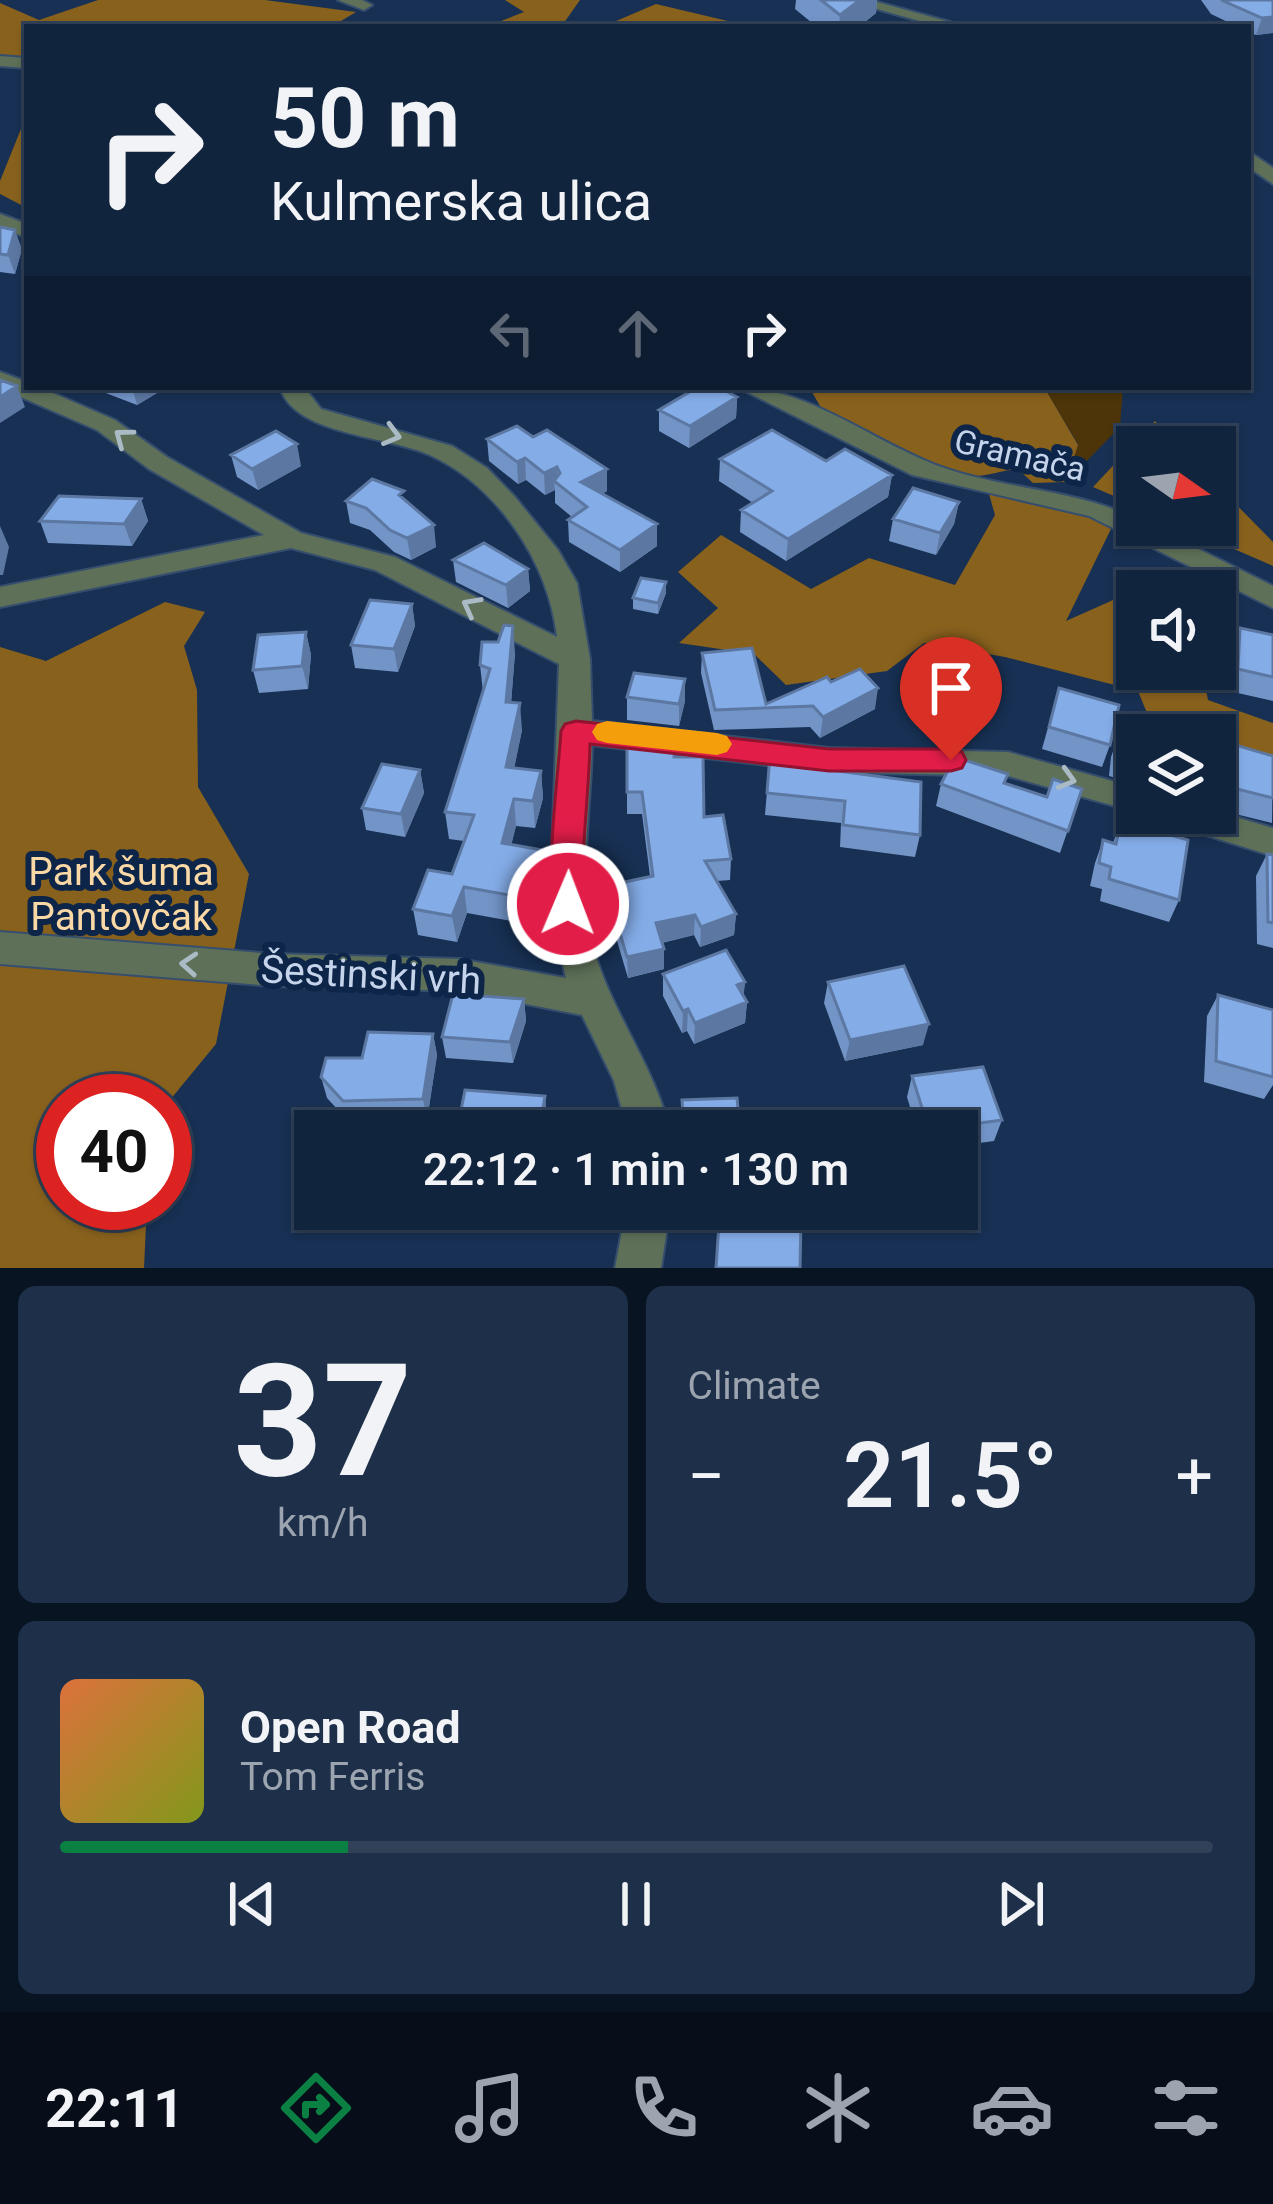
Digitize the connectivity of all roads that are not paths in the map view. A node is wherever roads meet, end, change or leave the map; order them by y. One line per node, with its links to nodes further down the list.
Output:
1 (345, 0): 3 (street)
2 (852, 0): 4 (street)
3 (364, 5)
4 (948, 24)
5 (25, 390): 8 (street, one-way to 5)
6 (293, 390): 11 (street, one-way to 11)
7 (755, 390): 10 (street, Gramača)
8 (291, 539): 9 (street); 11 (street, one-way to 8)
9 (0, 597)
10 (1273, 598)
11 (575, 659): 12 (street)
12 (576, 731): 13 (street, one-way to 13); 17 (street)
13 (1116, 794)
14 (1236, 831): 15 (street)
15 (1273, 842)
16 (0, 948): 17 (street, Šestinski vrh, one-way to 16)
17 (597, 1001): 18 (street)
18 (645, 1110)
19 (644, 1230): 20 (street)
20 (638, 1268)

